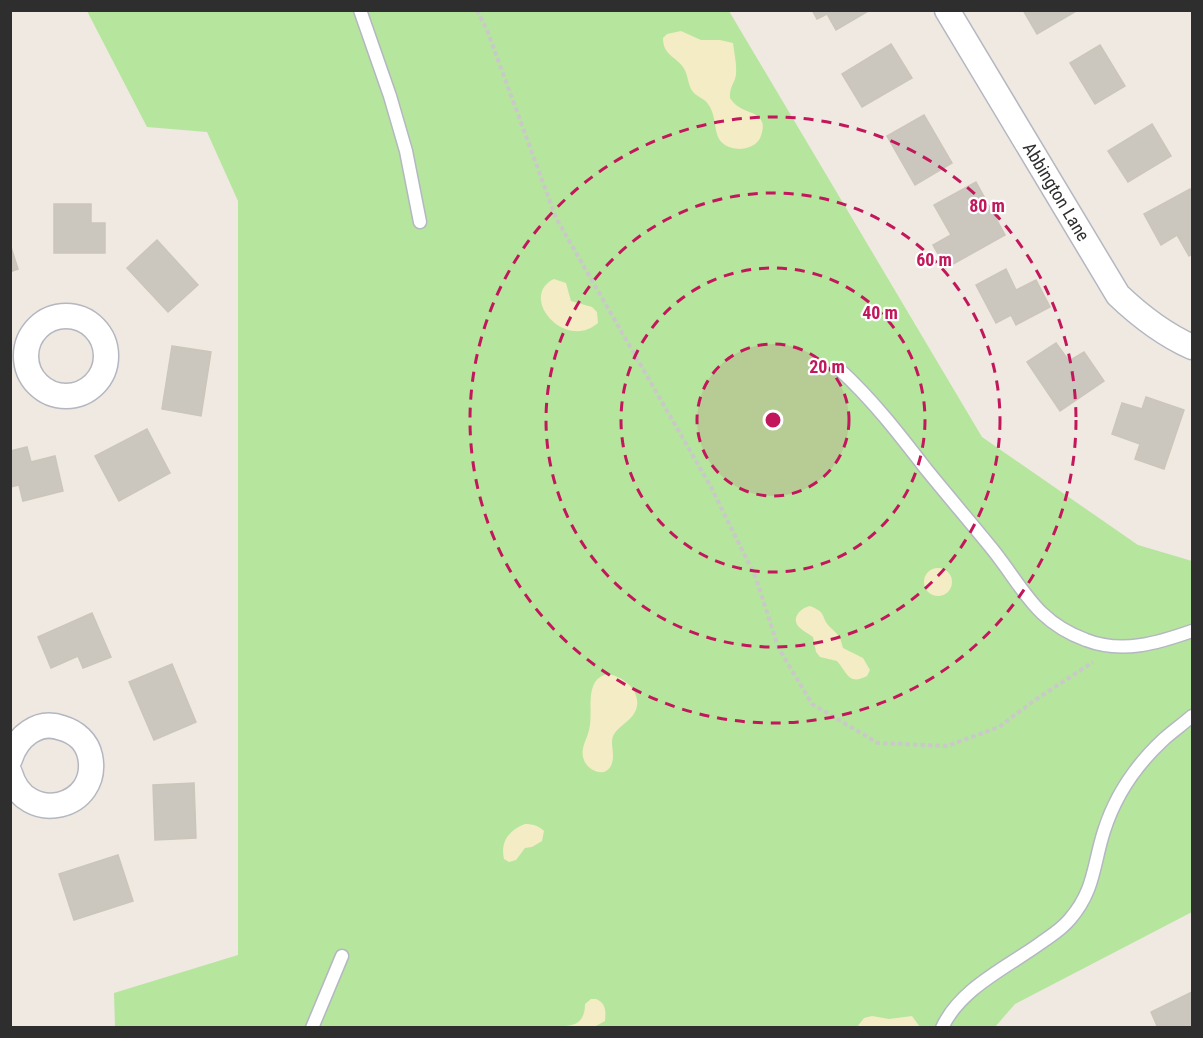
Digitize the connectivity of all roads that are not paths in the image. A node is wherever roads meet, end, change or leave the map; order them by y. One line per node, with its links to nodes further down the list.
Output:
1 (360, 10): 3 (lane)
2 (947, 10): 4 (street, Abbington Lane)
3 (420, 222)
4 (1192, 347)
5 (839, 369): 6 (lane)
6 (1192, 632)
7 (1192, 716): 12 (lane)
8 (10, 759): 9 (street)
9 (10, 773)
10 (342, 956): 11 (lane)
11 (312, 1028)
12 (942, 1028)

